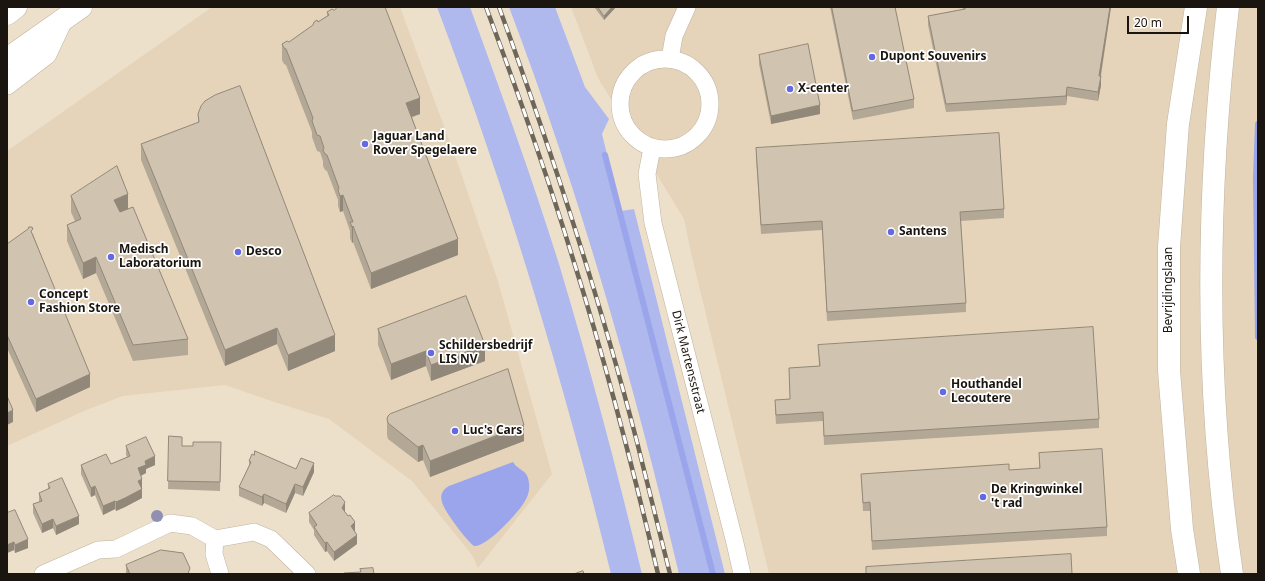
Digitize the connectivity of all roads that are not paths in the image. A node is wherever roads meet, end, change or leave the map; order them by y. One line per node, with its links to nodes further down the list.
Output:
1 (16, 7): 6 (highway)
2 (81, 7): 7 (highway)
3 (687, 7): 9 (street)
4 (1196, 7): 17 (highway, Bevrijdingslaan)
5 (1228, 7): 18 (highway)
6 (7, 14)
7 (62, 20): 8 (highway); 10 (street)
8 (7, 59)
9 (670, 59): 11 (street); 11 (street)
10 (7, 84)
11 (652, 148): 16 (street, Dirk Martensstraat)
12 (215, 539): 13 (street); 14 (street); 15 (street)
13 (43, 574)
14 (220, 574)
15 (307, 574)
16 (742, 574)
17 (1188, 574)
18 (1232, 574)

